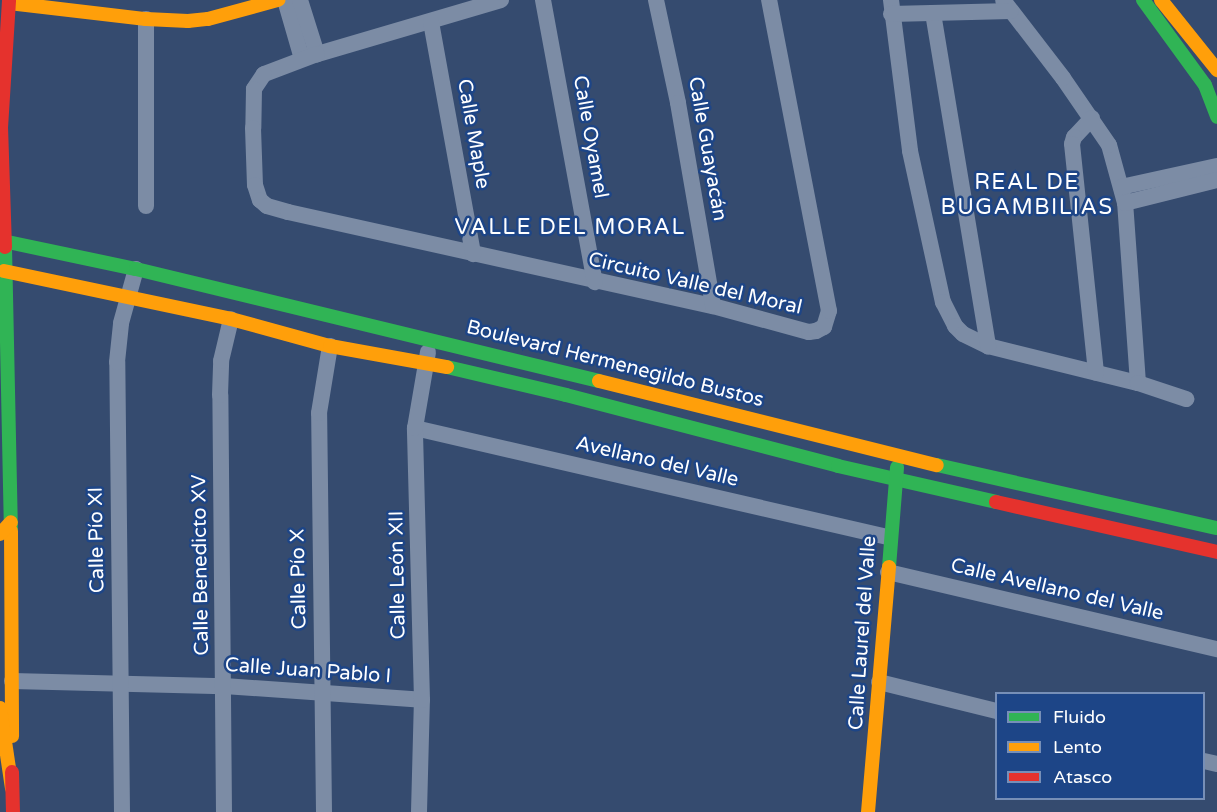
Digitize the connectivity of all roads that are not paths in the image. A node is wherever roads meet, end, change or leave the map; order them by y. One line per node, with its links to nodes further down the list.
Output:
1 (278, 0): 14 (street)
2 (285, 0): 16 (street)
3 (300, 0): 16 (street)
4 (501, 0): 15 (street, Circuito Valle del Moral)
5 (543, 0): 28 (street, Calle Oyamel)
6 (656, 0): 30 (street, Calle Guayacán)
7 (769, 0): 30 (street, Circuito Valle del Moral)
8 (1143, 0): 18 (street)
9 (1161, 0): 17 (street)
10 (9, 1): 14 (street); 24 (street)
11 (1007, 5): 13 (street); 19 (street)
12 (891, 7): 13 (street); 33 (street)
13 (933, 13): 33 (street)
14 (146, 19): 23 (street)
15 (431, 22): 16 (street, Circuito Valle del Moral); 25 (street, Calle Maple)
16 (310, 57): 25 (street, Circuito Valle del Moral)
17 (1217, 70)
18 (1217, 117)
19 (1092, 118): 22 (street); 36 (street)
20 (1217, 166): 22 (street)
21 (1217, 180): 22 (street)
22 (1123, 195): 37 (street)
23 (147, 206)
24 (3, 241): 26 (street, Boulevard Hermenegildo Bustos); 27 (street)
25 (473, 254): 28 (street, Circuito Valle del Moral)
26 (136, 269): 29 (street, Calle Pío XI); 32 (street, Boulevard Hermenegildo Bustos)
27 (4, 271): 29 (street); 42 (street)
28 (595, 282): 30 (street, Circuito Valle del Moral)
29 (128, 296): 31 (street); 51 (street, Calle Pío XI)
30 (713, 306)
31 (231, 319): 34 (street); 52 (street, Calle Benedicto XV)
32 (431, 339): 35 (street, Calle León XII); 40 (street, Boulevard Hermenegildo Bustos)
33 (988, 345): 36 (street)
34 (330, 346): 35 (street); 53 (street, Calle Pío X)
35 (425, 362): 39 (street, Calle León XII); 41 (street)
36 (1096, 373): 37 (street)
37 (1138, 383): 38 (street)
38 (1186, 399)
39 (415, 428): 45 (street, Avellano del Valle); 54 (street, Calle León XII)
40 (899, 457): 41 (street, Calle Laurel del Valle); 43 (street, Boulevard Hermenegildo Bustos)
41 (894, 479): 45 (street, Calle Laurel del Valle); 46 (street)
42 (11, 522): 44 (street); 49 (street)
43 (1217, 528)
44 (0, 534)
45 (890, 537): 47 (street, Calle Laurel del Valle)
46 (1217, 552)
47 (888, 572): 48 (street, Calle Avellano del Valle); 50 (street, Calle Laurel del Valle)
48 (1217, 649)
49 (12, 681): 51 (street, Calle Juan Pablo I); 57 (street)
50 (879, 682): 56 (street); 63 (street, Calle Laurel del Valle)
51 (121, 683): 52 (street, Calle Juan Pablo I); 59 (street, Calle Pío XI)
52 (224, 686): 53 (street, Calle Juan Pablo I); 60 (street, Calle Benedicto XV)
53 (322, 694): 54 (street, Calle Juan Pablo I); 61 (street, Calle Pío X)
54 (422, 700): 62 (street, Calle León XII)
55 (0, 708): 57 (street)
56 (995, 711)
57 (12, 789): 58 (street)
58 (13, 812)
59 (122, 812)
60 (224, 812)
61 (324, 812)
62 (419, 812)
63 (868, 812)

